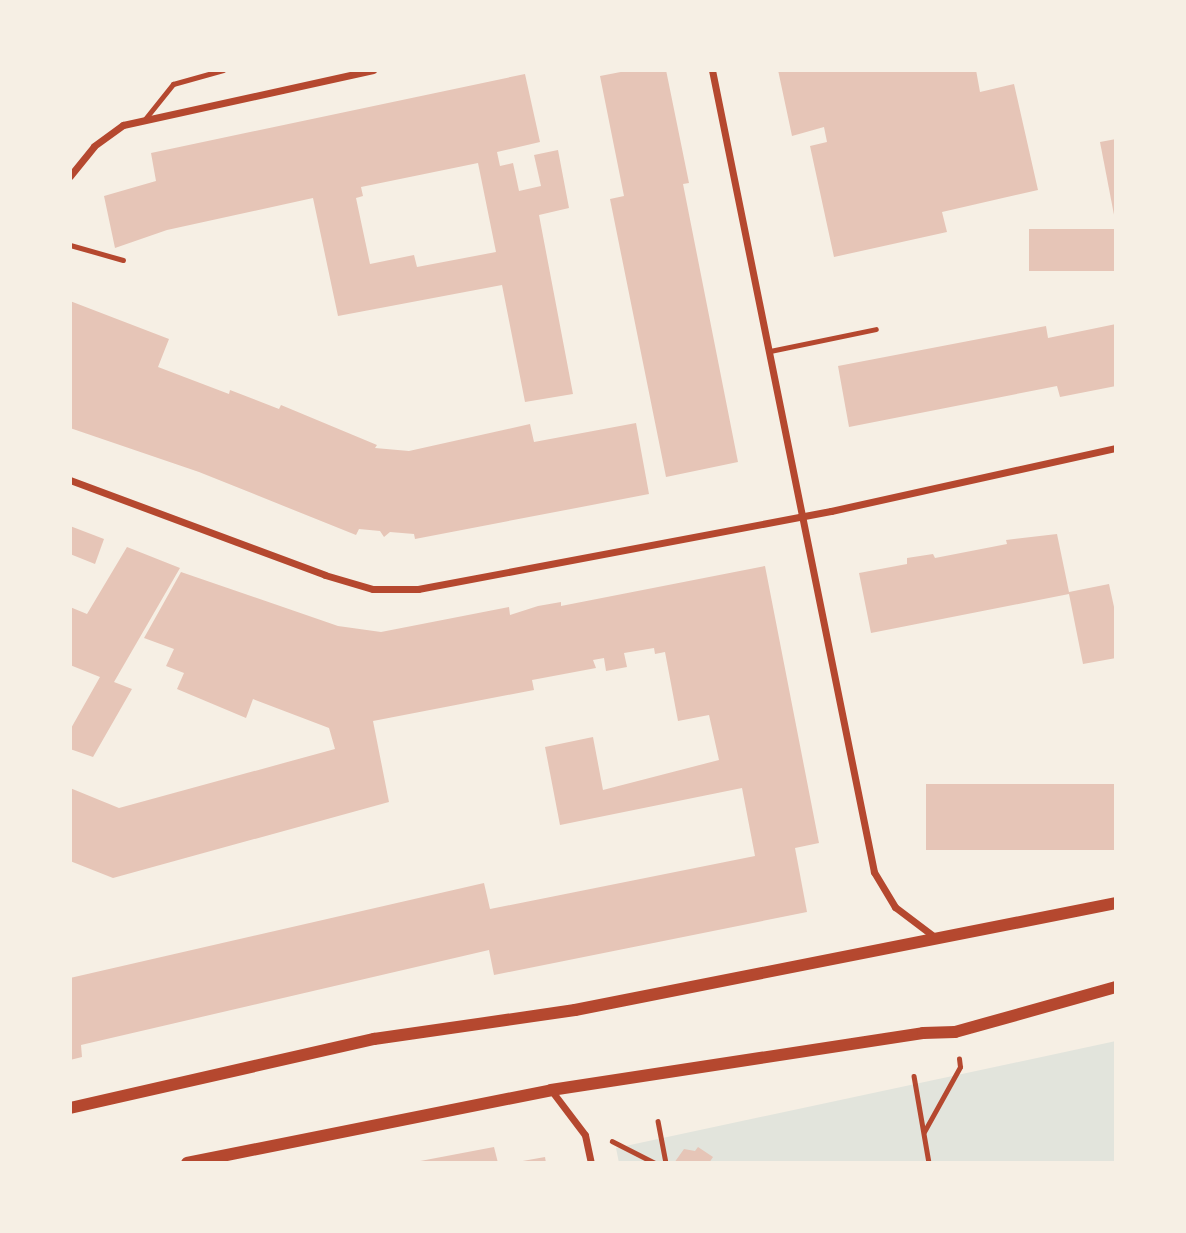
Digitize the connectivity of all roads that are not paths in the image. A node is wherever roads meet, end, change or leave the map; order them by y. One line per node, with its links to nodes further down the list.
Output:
1 (223, 70): 4 (lane)
2 (373, 70): 4 (street)
3 (712, 70): 9 (street)
4 (145, 119): 5 (street)
5 (70, 176)
6 (70, 245): 7 (lane)
7 (123, 260)
8 (876, 328): 9 (lane)
9 (771, 351): 12 (street)
10 (1116, 448): 12 (street)
11 (70, 480): 12 (street)
12 (801, 517): 14 (street)
13 (1116, 903): 14 (street)
14 (940, 941): 17 (street)
15 (1116, 988): 16 (street)
16 (551, 1090): 18 (street); 19 (street)
17 (70, 1108)
18 (187, 1163)
19 (591, 1163)

